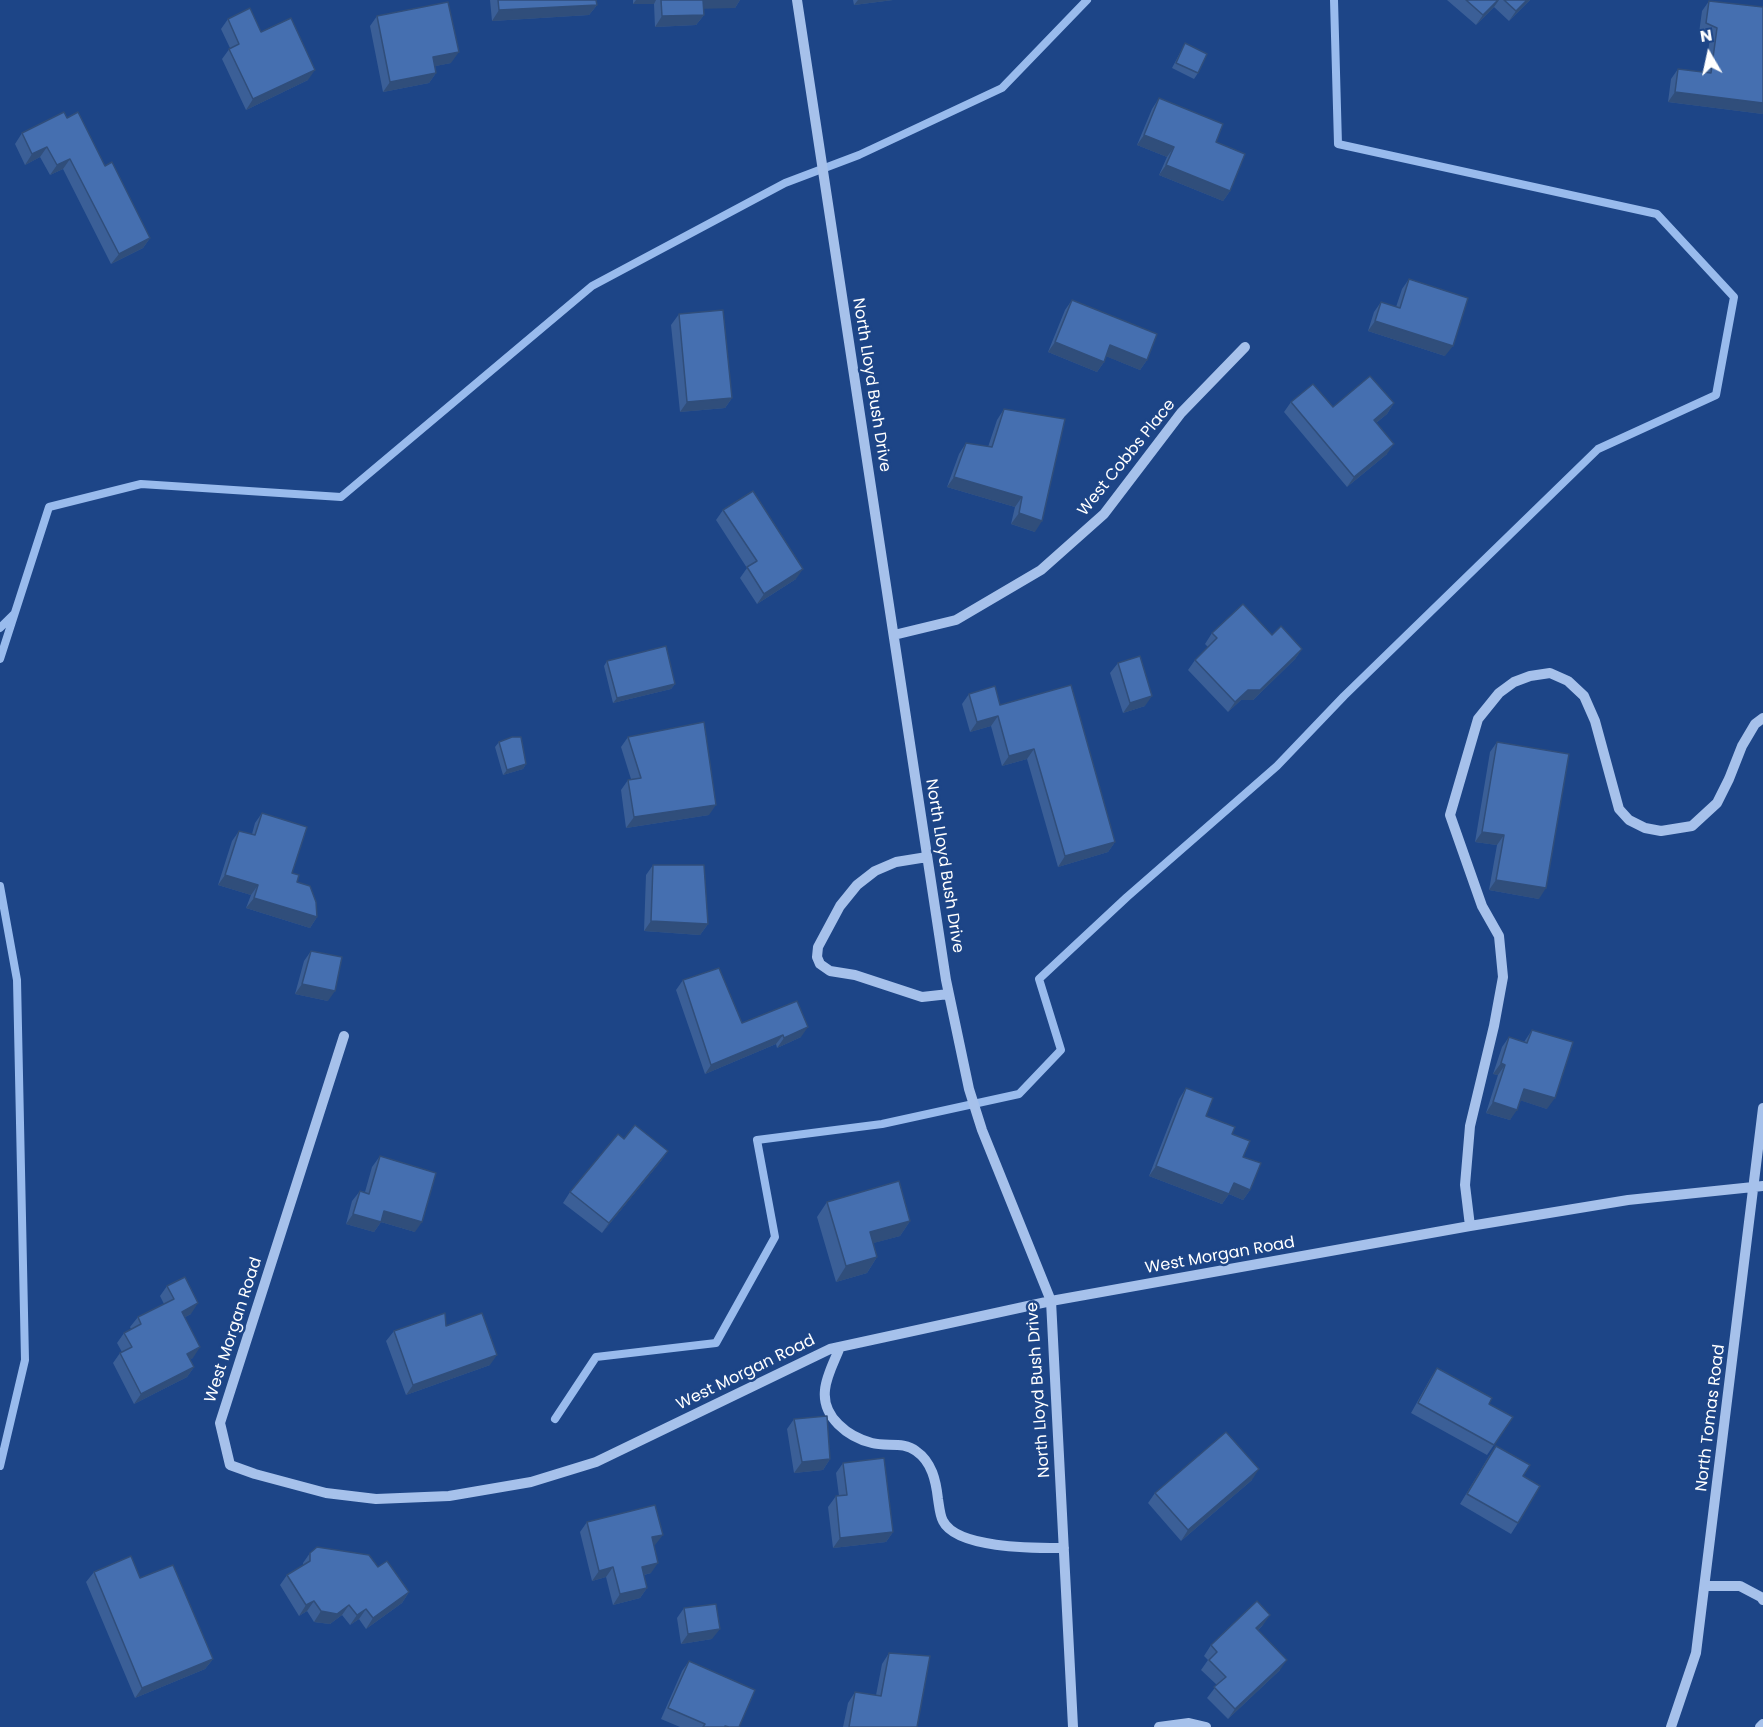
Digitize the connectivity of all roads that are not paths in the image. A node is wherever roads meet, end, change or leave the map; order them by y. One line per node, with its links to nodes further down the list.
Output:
1 (797, 0): 3 (street, North Lloyd Bush Drive)
2 (1245, 347): 3 (street, West Cobbs Place)
3 (894, 635): 5 (street, North Lloyd Bush Drive)
4 (1763, 718): 10 (street)
5 (927, 857): 6 (street, North Lloyd Bush Drive); 6 (street)
6 (949, 994): 11 (street, North Lloyd Bush Drive)
7 (344, 1036): 12 (street, West Morgan Road)
8 (1763, 1108): 9 (street, North Tomas Road)
9 (1759, 1186): 10 (street, West Morgan Road); 14 (street, North Tomas Road)
10 (1470, 1226): 11 (street, West Morgan Road)
11 (1051, 1301): 12 (street, West Morgan Road); 13 (street, North Lloyd Bush Drive)
12 (840, 1347): 13 (street)
13 (1064, 1548): 16 (street, North Lloyd Bush Drive)
14 (1706, 1586): 15 (street); 19 (street, North Tomas Road)
15 (1763, 1600)
16 (1073, 1727)
17 (1159, 1727): 18 (street)
18 (1206, 1727)
19 (1671, 1727)

